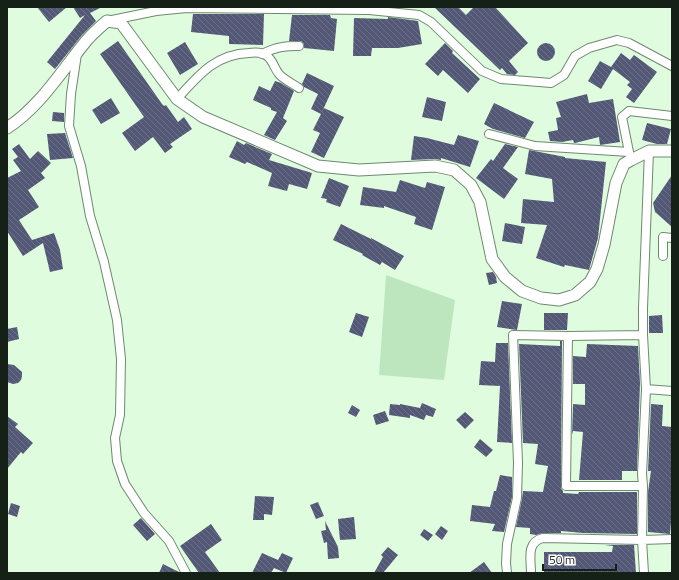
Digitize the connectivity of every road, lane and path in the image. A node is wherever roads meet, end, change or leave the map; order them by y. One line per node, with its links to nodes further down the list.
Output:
1 (376, 9): 2 (street); 6 (street)
2 (107, 21): 4 (street); 8 (street)
3 (299, 46): 5 (street)
4 (78, 53): 10 (street); 24 (street)
5 (262, 54): 7 (street); 8 (street)
6 (672, 66)
7 (299, 88)
8 (177, 99): 14 (street)
9 (672, 116): 14 (street)
10 (7, 128)
11 (489, 134): 14 (street)
12 (649, 151): 13 (street); 14 (street); 17 (street)
13 (672, 151)
14 (630, 156)
15 (672, 238): 16 (street)
16 (663, 256)
17 (643, 335): 18 (street); 19 (street)
18 (568, 336): 21 (street); 27 (street)
19 (646, 389): 20 (street); 21 (street)
20 (672, 391)
21 (643, 486): 22 (street)
22 (642, 540): 23 (street); 28 (street); 29 (street)
23 (672, 540)
24 (182, 564): 25 (street); 26 (street)
25 (179, 573)
26 (186, 573)
27 (507, 573)
28 (531, 573)
29 (644, 573)

